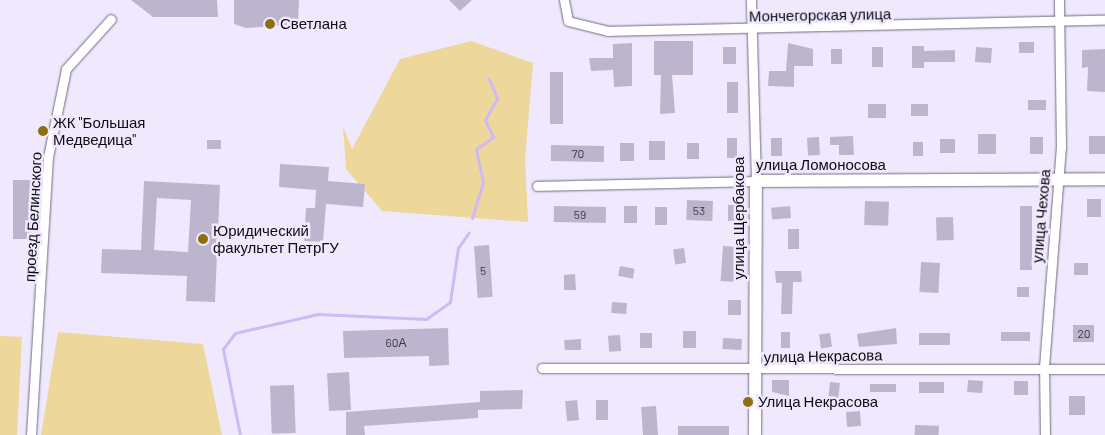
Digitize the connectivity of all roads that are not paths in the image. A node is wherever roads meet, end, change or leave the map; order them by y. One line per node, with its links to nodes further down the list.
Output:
1 (564, 0): 7 (street, Мончегорская улица)
2 (751, 0): 7 (street, улица Щербакова)
3 (1059, 0): 6 (street, улица Чехова)
4 (111, 19): 16 (street, проезд Белинского)
5 (1105, 20): 6 (street, Мончегорская улица)
6 (1060, 21): 7 (street, Мончегорская улица); 8 (street, улица Чехова)
7 (751, 30): 10 (street, улица Щербакова)
8 (1058, 179): 9 (street, улица Ломоносова); 10 (street, улица Ломоносова); 12 (street, улица Чехова)
9 (1105, 179)
10 (756, 181): 11 (street, улица Ломоносова); 15 (street, улица Щербакова)
11 (537, 186)
12 (1044, 367): 14 (street, улица Некрасова); 15 (street, улица Некрасова); 18 (street, улица Чехова)
13 (542, 368): 15 (street, улица Некрасова)
14 (1105, 369)
15 (755, 370): 17 (street, улица Щербакова)
16 (31, 435)
17 (755, 435)
18 (1045, 435)

